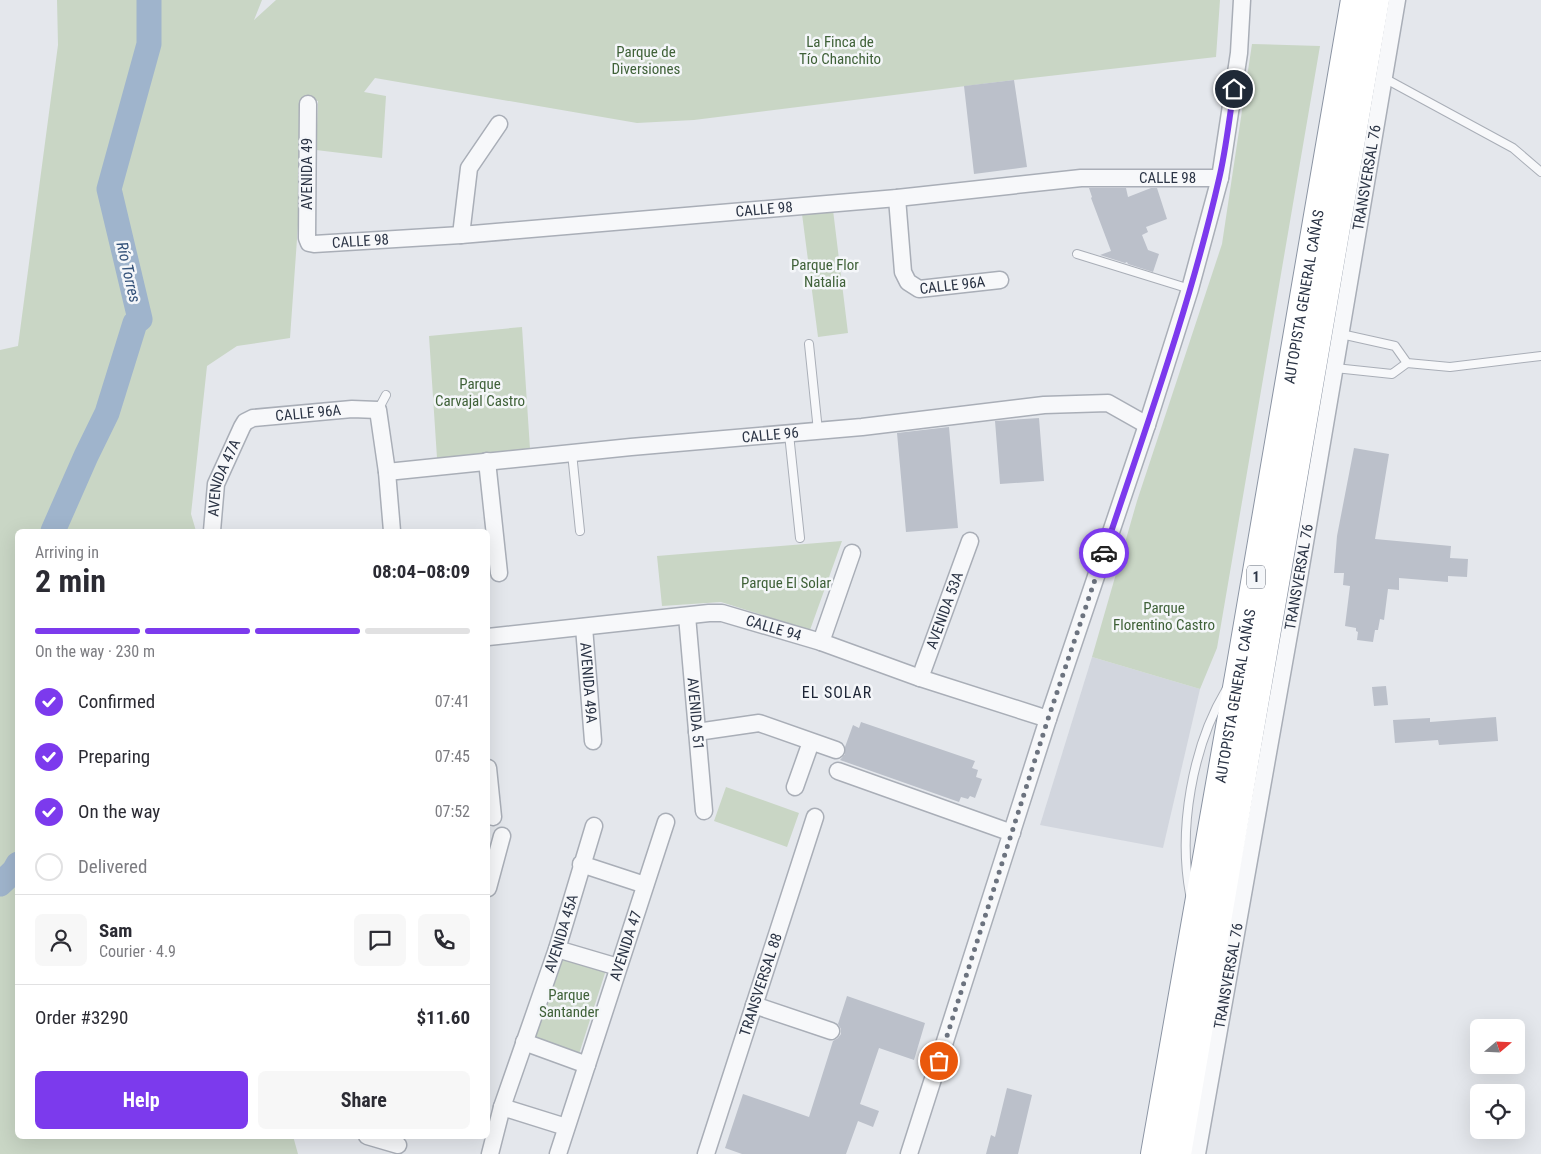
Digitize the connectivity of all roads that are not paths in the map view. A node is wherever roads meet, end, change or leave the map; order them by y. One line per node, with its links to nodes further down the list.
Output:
1 (1242, 0): 9 (street)
2 (1355, 0): 74 (highway, AUTOPISTA GENERAL CAÑAS / 1)
3 (1375, 0): 75 (highway, AUTOPISTA GENERAL CAÑAS / 1)
4 (1397, 0): 5 (street, TRANSVERSAL 76)
5 (1384, 78): 8 (lane); 16 (street, TRANSVERSAL 76)
6 (308, 104): 12 (street, AVENIDA 49)
7 (499, 124): 11 (street)
8 (1541, 172)
9 (1220, 178): 10 (street, CALLE 98); 15 (street)
10 (897, 198): 11 (street, CALLE 98); 14 (street, CALLE 96A)
11 (461, 235): 12 (street, CALLE 98)
12 (310, 243)
13 (1077, 254): 15 (lane)
14 (1000, 280)
15 (1190, 290): 23 (street)
16 (1341, 334): 19 (lane); 20 (street, TRANSVERSAL 76)
17 (809, 344): 25 (lane)
18 (1541, 356): 19 (lane)
19 (1407, 363): 20 (lane)
20 (1335, 368): 76 (street, TRANSVERSAL 76)
21 (386, 395): 22 (lane)
22 (378, 410): 24 (street, CALLE 96A); 29 (street)
23 (1147, 425): 25 (street, CALLE 96); 42 (street)
24 (242, 427): 30 (street, AVENIDA 47A)
25 (818, 431): 26 (street, CALLE 96)
26 (789, 434): 27 (street, CALLE 96); 33 (lane)
27 (572, 453): 28 (street, CALLE 96); 32 (lane)
28 (487, 461): 29 (street, CALLE 96); 36 (street)
29 (387, 472): 31 (street)
30 (212, 529)
31 (392, 529)
32 (580, 531)
33 (800, 538)
34 (970, 542): 41 (street, AVENIDA 53A)
35 (852, 553): 40 (street)
36 (499, 573)
37 (687, 616): 38 (street, CALLE 94); 40 (street, CALLE 94); 43 (street, AVENIDA 51)
38 (584, 627): 39 (street, CALLE 94); 44 (street, AVENIDA 49A)
39 (490, 637)
40 (822, 642): 41 (street, CALLE 94)
41 (920, 678): 42 (street, CALLE 94)
42 (1048, 719): 55 (street)
43 (697, 732): 45 (street); 50 (street, AVENIDA 51)
44 (593, 741)
45 (811, 742): 46 (street); 48 (street)
46 (836, 750)
47 (838, 771): 55 (street)
48 (795, 787)
49 (490, 788): 51 (street)
50 (704, 811)
51 (493, 817)
52 (815, 817): 62 (street, TRANSVERSAL 88)
53 (666, 822): 59 (street, AVENIDA 47)
54 (594, 826): 57 (street, AVENIDA 45A)
55 (1012, 833): 73 (street)
56 (502, 836): 58 (street)
57 (581, 864): 59 (street); 60 (street, AVENIDA 45A)
58 (490, 881)
59 (645, 885): 61 (street, AVENIDA 47)
60 (557, 949): 61 (street); 64 (street, AVENIDA 45A)
61 (618, 968): 65 (street, AVENIDA 47)
62 (754, 1005): 63 (street); 72 (street, TRANSVERSAL 88)
63 (831, 1032)
64 (524, 1042): 65 (street); 66 (street, AVENIDA 45A)
65 (586, 1065): 67 (street, AVENIDA 47)
66 (502, 1107): 67 (street); 70 (street, AVENIDA 45A)
67 (566, 1127): 71 (street, AVENIDA 47)
68 (377, 1139): 69 (street)
69 (397, 1145)
70 (490, 1154)
71 (558, 1154)
72 (706, 1154)
73 (909, 1154)
74 (1155, 1154)
75 (1177, 1154)
76 (1197, 1154)

